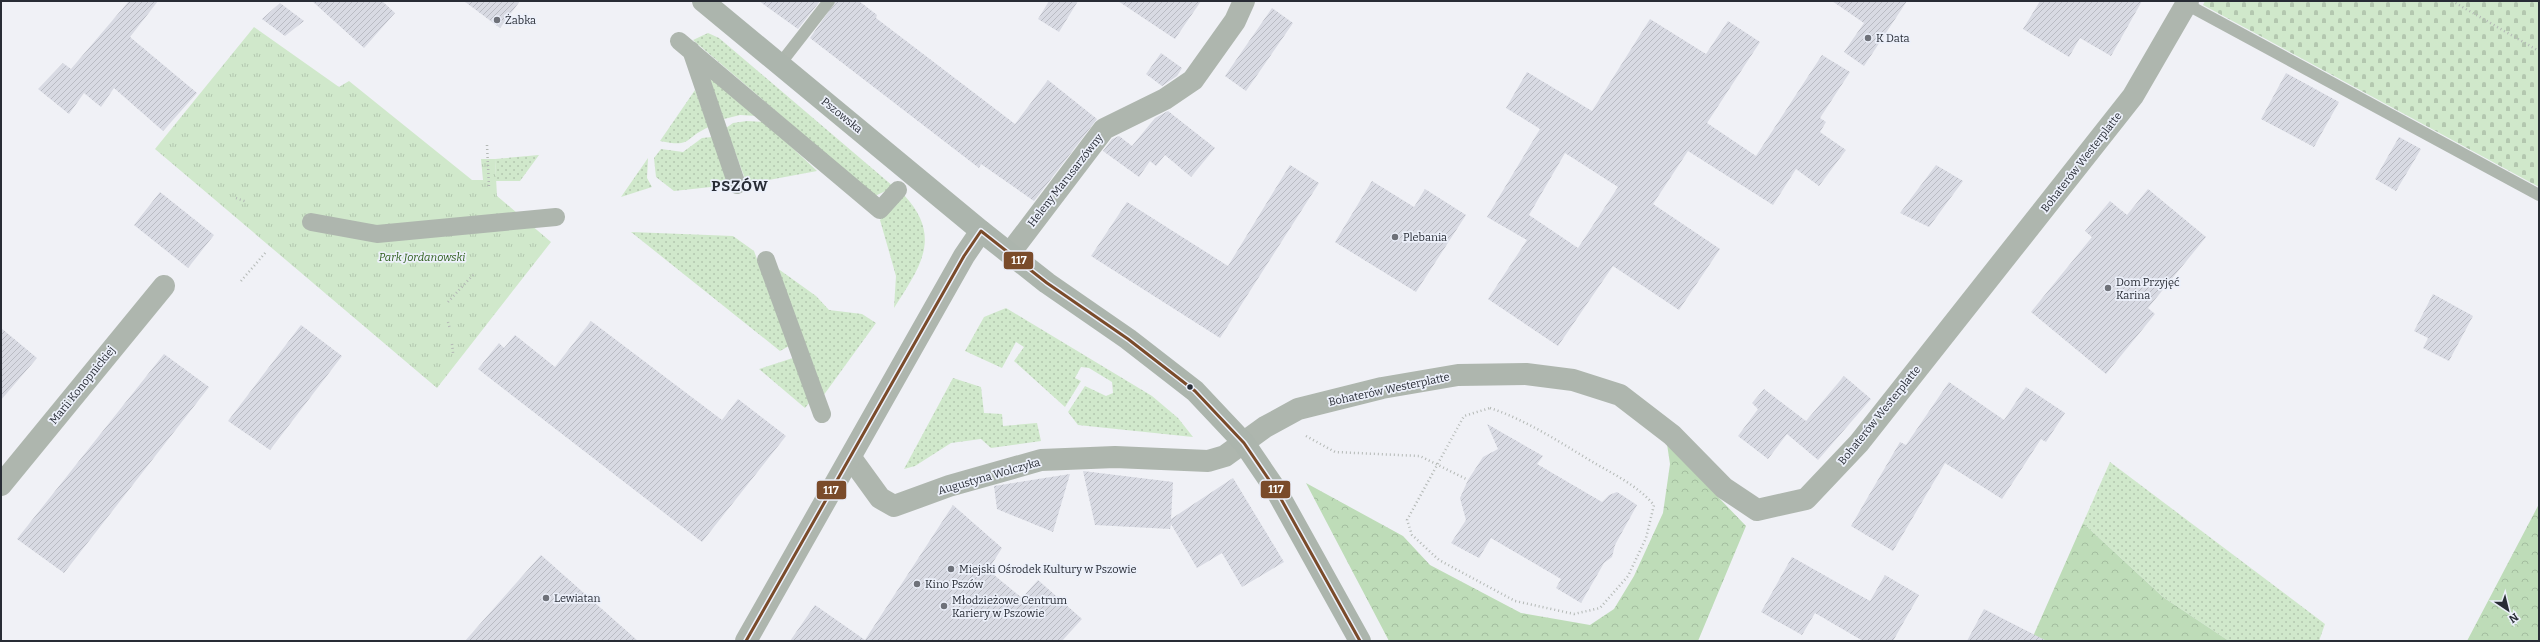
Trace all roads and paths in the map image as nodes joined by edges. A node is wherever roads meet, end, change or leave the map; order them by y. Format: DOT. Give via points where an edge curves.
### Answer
graph roads {
  1 [pos="703,1"];
  2 [pos="829,1"];
  3 [pos="1244,1"];
  4 [pos="2452,1"];
  5 [pos="2187,2"];
  6 [pos="2539,51"];
  7 [pos="780,64"];
  8 [pos="487,145"];
  9 [pos="737,185"];
  10 [pos="489,187"];
  11 [pos="898,190"];
  12 [pos="2539,195"];
  13 [pos="236,198"];
  14 [pos="247,202"];
  15 [pos="556,217"];
  16 [pos="311,222"];
  17 [pos="981,230"];
  18 [pos="266,252"];
  19 [pos="1010,253"];
  20 [pos="766,260"];
  21 [pos="473,275"];
  22 [pos="240,281"];
  23 [pos="164,286"];
  24 [pos="448,302"];
  25 [pos="448,322"];
  26 [pos="450,329"];
  27 [pos="452,344"];
  28 [pos="452,353"];
  29 [pos="822,414"];
  30 [pos="1306,436"];
  31 [pos="1244,443"];
  32 [pos="851,458"];
  33 [pos="1437,464"];
  34 [pos="1468,480"];
  35 [pos="1,485"];
  36 [pos="746,641"];
  37 [pos="1359,641"];
  1 -- 7 [label="main road, Pszowska"];
  2 -- 7 [label="lane"];
  3 -- 19 [label="street, Heleny Marusarzówny" via="1235,21 1193,80 1165,99 1104,129"];
  4 -- 6 [label="path"];
  5 -- 12 [label="lane"];
  5 -- 31 [label="street, Bohaterów Westerplatte" via="2133,96 1859,443 1806,499 1757,510 1724,488 1672,435 1620,395 1573,380 1526,374 1458,375 1382,388 1298,409"];
  7 -- 17 [label="main road, Pszowska"];
  8 -- 10 [label="path"];
  9 -- 11 [label="street" via="685,46 878,213"];
  13 -- 14 [label="path"];
  15 -- 16 [label="street" via="377,234"];
  17 -- 19 [label="main road, Pszowska"];
  17 -- 32 [label="street"];
  18 -- 22 [label="path"];
  19 -- 31 [label="main road, Pszowska" via="1195,391"];
  20 -- 29 [label="street"];
  21 -- 24 [label="path"];
  23 -- 35 [label="street, Marii Konopnickiej"];
  25 -- 26 [label="path"];
  27 -- 28 [label="path"];
  30 -- 33 [label="path" via="1335,452 1420,456"];
  31 -- 32 [label="street, Augustyna Wolczyka" via="1225,456 1208,461 1115,458 1041,460 949,486 894,506 880,498"];
  31 -- 37 [label="main road, Pszowska" via="1276,490"];
  32 -- 36 [label="street"];
  33 -- 33 [label="path" via="1407,520 1412,535 1439,560 1514,601 1574,614 1600,608 1628,576 1646,538 1654,505 1644,492 1516,417 1490,408 1464,416"];
  33 -- 34 [label="path"];
}
